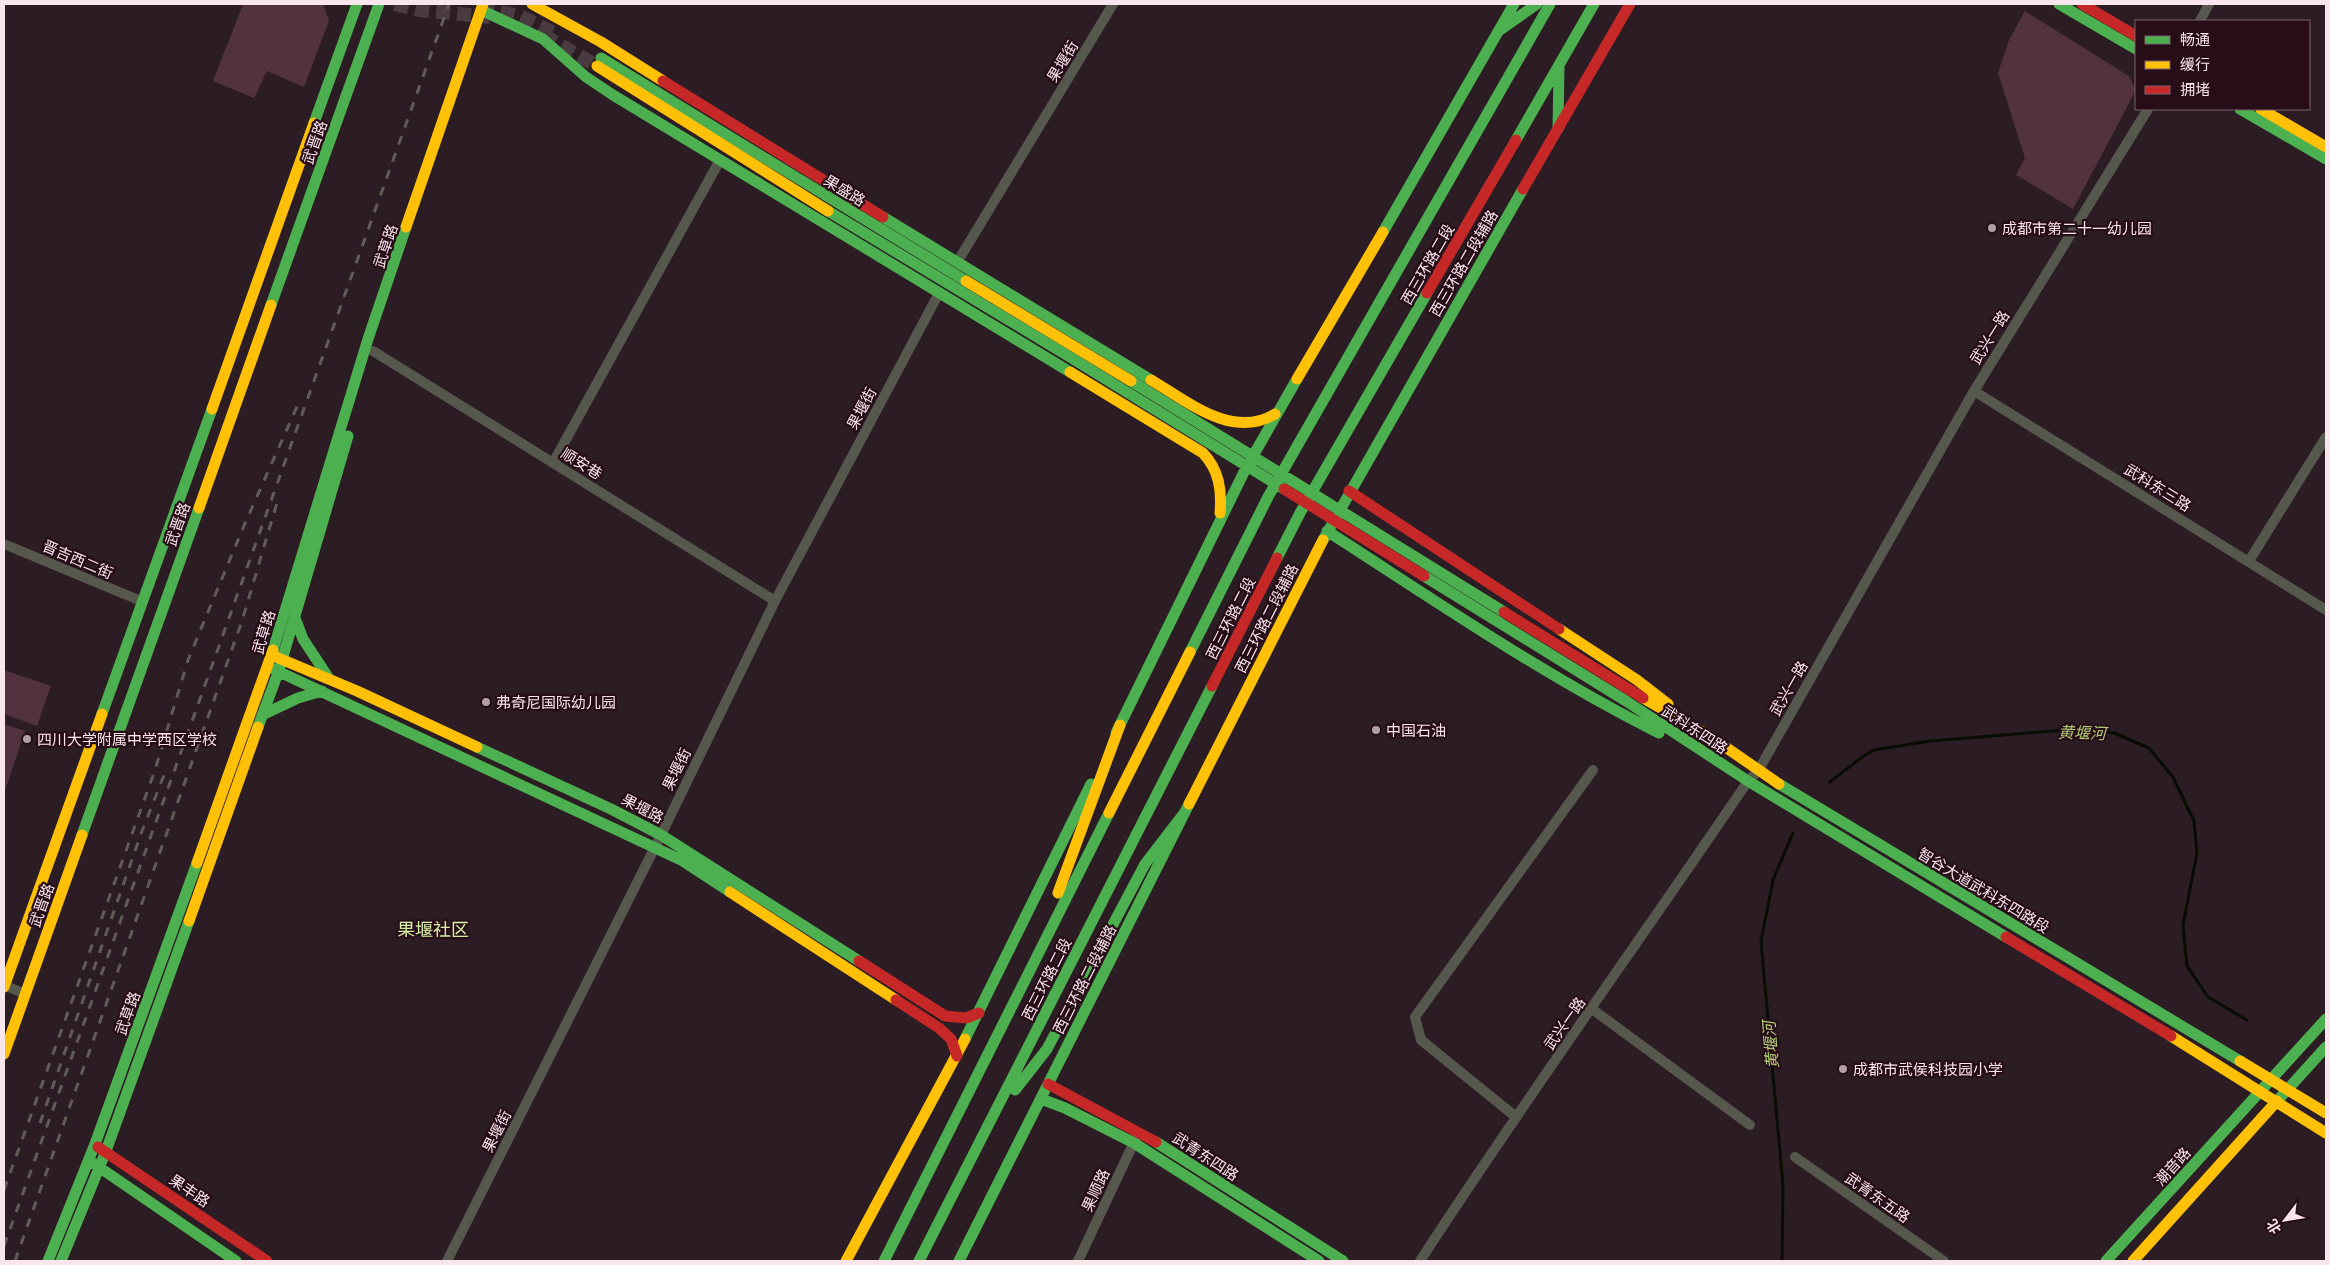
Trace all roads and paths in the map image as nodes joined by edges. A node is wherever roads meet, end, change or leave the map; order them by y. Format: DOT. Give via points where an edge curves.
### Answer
graph roads {
  1 [pos="357,4"];
  2 [pos="364,4"];
  3 [pos="532,4"];
  4 [pos="1113,4"];
  5 [pos="1514,4"];
  6 [pos="1537,4"];
  7 [pos="1550,4"];
  8 [pos="1594,4"];
  9 [pos="1630,4"];
  10 [pos="2059,4"];
  11 [pos="2082,4"];
  12 [pos="2209,4"];
  13 [pos="378,7"];
  14 [pos="486,8"];
  15 [pos="2201,20"];
  16 [pos="1500,30"];
  17 [pos="2135,35"];
  18 [pos="2135,48"];
  19 [pos="599,62"];
  20 [pos="1559,64"];
  21 [pos="2147,110"];
  22 [pos="2242,110"];
  23 [pos="2262,110"];
  24 [pos="1558,129"];
  25 [pos="2326,147"];
  26 [pos="2326,159"];
  27 [pos="720,160"];
  28 [pos="815,175"];
  29 [pos="792,204"];
  30 [pos="843,214"];
  31 [pos="918,236"];
  32 [pos="958,261"];
  33 [pos="895,267"];
  34 [pos="939,293"];
  35 [pos="373,350"];
  36 [pos="1974,391"];
  37 [pos="1278,412"];
  38 [pos="2326,436"];
  39 [pos="553,463"];
  40 [pos="1349,491"];
  41 [pos="1218,524"];
  42 [pos="1327,531"];
  43 [pos="4,544"];
  44 [pos="2249,561"];
  45 [pos="141,601"];
  46 [pos="775,601"];
  47 [pos="2326,610"];
  48 [pos="295,618"];
  49 [pos="277,657"];
  50 [pos="273,669"];
  51 [pos="330,679"];
  52 [pos="1629,690"];
  53 [pos="322,691"];
  54 [pos="262,715"];
  55 [pos="1120,725"];
  56 [pos="1708,735"];
  57 [pos="1705,755"];
  58 [pos="1593,770"];
  59 [pos="1758,770"];
  60 [pos="1748,781"];
  61 [pos="1185,812"];
  62 [pos="661,835"];
  63 [pos="655,847"];
  64 [pos="1028,974"];
  65 [pos="4,986"];
  66 [pos="26,994"];
  67 [pos="1592,1009"];
  68 [pos="979,1014"];
  69 [pos="2326,1019"];
  70 [pos="2326,1046"];
  71 [pos="4,1054"];
  72 [pos="957,1056"];
  73 [pos="2270,1080"];
  74 [pos="1048,1084"];
  75 [pos="2287,1090"];
  76 [pos="2261,1091"];
  77 [pos="1040,1099"];
  78 [pos="2277,1103"];
  79 [pos="2326,1114"];
  80 [pos="1516,1117"];
  81 [pos="990,1122"];
  82 [pos="1750,1125"];
  83 [pos="1139,1131"];
  84 [pos="2326,1133"];
  85 [pos="1134,1143"];
  86 [pos="95,1144"];
  87 [pos="106,1151"];
  88 [pos="1795,1157"];
  89 [pos="88,1160"];
  90 [pos="99,1167"];
  91 [pos="48,1261"];
  92 [pos="62,1261"];
  93 [pos="236,1261"];
  94 [pos="267,1261"];
  95 [pos="447,1261"];
  96 [pos="846,1261"];
  97 [pos="884,1261"];
  98 [pos="919,1261"];
  99 [pos="959,1261"];
  100 [pos="1078,1261"];
  101 [pos="1319,1261"];
  102 [pos="1343,1261"];
  103 [pos="1420,1261"];
  104 [pos="1944,1261"];
  105 [pos="2106,1261"];
  106 [pos="2134,1261"];
  1 -- 45 [label="main road, 武晋路"];
  2 -- 13 [label="main road"];
  3 -- 28 [label="main road" via="601,42"];
  4 -- 32 [label="street, 果堰街"];
  5 -- 16 [label="main road"];
  6 -- 16 [label="main road"];
  7 -- 64 [label="main road, 西三环路二段" via="1268,496"];
  8 -- 20 [label="main road, 西三环路二段"];
  9 -- 24 [label="main road, 西三环路二段辅路"];
  10 -- 18 [label="main road"];
  11 -- 17 [label="main road"];
  12 -- 15 [label="street"];
  13 -- 66 [label="main road, 武晋路"];
  14 -- 27 [label="main road" via="543,39 586,77"];
  14 -- 35 [label="main road, 武草路"];
  14 -- 49 [label="main road, 武草路" via="368,339"];
  16 -- 37 [label="main road"];
  19 -- 30 [label="main road, 果盛路"];
  20 -- 24 [label="main road"];
  20 -- 81 [label="main road, 西三环路二段" via="1300,513"];
  21 -- 36 [label="street, 武兴一路"];
  22 -- 26 [label="main road"];
  23 -- 25 [label="main road"];
  24 -- 40 [label="main road, 西三环路二段辅路"];
  27 -- 29 [label="main road"];
  27 -- 39 [label="street"];
  28 -- 30 [label="main road"];
  28 -- 31 [label="main road"];
  29 -- 30 [label="main road"];
  29 -- 33 [label="main road"];
  30 -- 31 [label="main road"];
  30 -- 33 [label="main road"];
  30 -- 52 [label="main road, 果盛路" via="1074,346"];
  30 -- 57 [label="main road, 武科东四路" via="1626,701"];
  31 -- 32 [label="main road"];
  32 -- 37 [label="main road" via="1208,414 1239,424 1257,424"];
  33 -- 34 [label="main road"];
  34 -- 41 [label="main road" via="1203,453 1211,461 1221,487"];
  34 -- 46 [label="street, 果堰街"];
  35 -- 39 [label="street, 顺安巷"];
  35 -- 48 [label="main road, 武草路"];
  36 -- 44 [label="street, 武科东三路"];
  36 -- 59 [label="street, 武兴一路"];
  37 -- 41 [label="main road"];
  38 -- 44 [label="street"];
  39 -- 46 [label="street, 顺安巷"];
  40 -- 42 [label="main road, 西三环路二段辅路"];
  40 -- 56 [label="main road" via="1637,680"];
  41 -- 55 [label="main road"];
  42 -- 57 [label="main road" via="1619,713"];
  42 -- 61 [label="main road, 西三环路二段辅路"];
  43 -- 45 [label="street, 晋吉西二街"];
  44 -- 47 [label="street, 武科东三路"];
  45 -- 65 [label="main road, 武晋路"];
  46 -- 62 [label="street, 果堰街"];
  48 -- 49 [label="main road, 武草路"];
  48 -- 51 [label="main road" via="303,639"];
  49 -- 50 [label="main road, 武草路"];
  49 -- 51 [label="main road, 果堰路"];
  50 -- 53 [label="main road, 果堰路"];
  50 -- 54 [label="main road, 武草路"];
  50 -- 86 [label="main road, 武草路"];
  51 -- 62 [label="main road, 果堰路"];
  52 -- 56 [label="main road, 智谷大道武科东四路段"];
  53 -- 54 [label="main road"];
  53 -- 63 [label="main road, 果堰路"];
  54 -- 87 [label="main road, 武草路"];
  55 -- 64 [label="main road"];
  55 -- 68 [label="main road"];
  56 -- 59 [label="main road, 智谷大道武科东四路段"];
  57 -- 60 [label="main road, 武科东四路"];
  58 -- 80 [label="street" via="1415,1017 1421,1040"];
  59 -- 60 [label="street, 武兴一路"];
  59 -- 73 [label="main road, 智谷大道武科东四路段"];
  60 -- 67 [label="street, 武兴一路"];
  60 -- 76 [label="main road, 智谷大道武科东四路段"];
  61 -- 74 [label="main road, 西三环路二段辅路"];
  61 -- 81 [label="main road" via="1145,864 1047,1049"];
  62 -- 63 [label="street, 果堰街"];
  62 -- 68 [label="main road, 果堰路" via="945,1016 966,1018"];
  63 -- 72 [label="main road, 果堰路" via="681,860 939,1028 951,1039"];
  63 -- 95 [label="street, 果堰街"];
  64 -- 97 [label="main road, 西三环路二段"];
  65 -- 66 [label="street"];
  66 -- 71 [label="main road, 武晋路"];
  67 -- 80 [label="street, 武兴一路"];
  67 -- 82 [label="street"];
  68 -- 72 [label="main road"];
  69 -- 73 [label="main road, 潮音路"];
  70 -- 75 [label="main road"];
  72 -- 96 [label="main road"];
  73 -- 75 [label="main road, 智谷大道武科东四路段"];
  73 -- 76 [label="main road, 潮音路"];
  74 -- 77 [label="main road, 西三环路二段辅路"];
  74 -- 83 [label="main road, 武青东四路"];
  75 -- 78 [label="main road"];
  75 -- 79 [label="main road, 智谷大道武科东四路段"];
  76 -- 78 [label="main road, 智谷大道武科东四路段"];
  76 -- 105 [label="main road, 潮音路"];
  77 -- 85 [label="main road, 武青东四路"];
  77 -- 99 [label="main road, 西三环路二段辅路"];
  78 -- 84 [label="main road, 智谷大道武科东四路段"];
  78 -- 106 [label="main road"];
  80 -- 103 [label="street, 武兴一路"];
  81 -- 98 [label="main road, 西三环路二段"];
  83 -- 85 [label="street, 果顺路"];
  83 -- 102 [label="main road, 武青东四路"];
  85 -- 100 [label="street, 果顺路"];
  85 -- 101 [label="main road, 武青东四路"];
  86 -- 87 [label="main road, 果丰路"];
  86 -- 89 [label="main road, 武草路"];
  87 -- 90 [label="main road, 武草路"];
  87 -- 94 [label="main road, 果丰路"];
  88 -- 104 [label="street, 武青东五路"];
  89 -- 90 [label="main road"];
  89 -- 91 [label="main road, 武草路"];
  90 -- 92 [label="main road, 武草路"];
  90 -- 93 [label="main road"];
}
